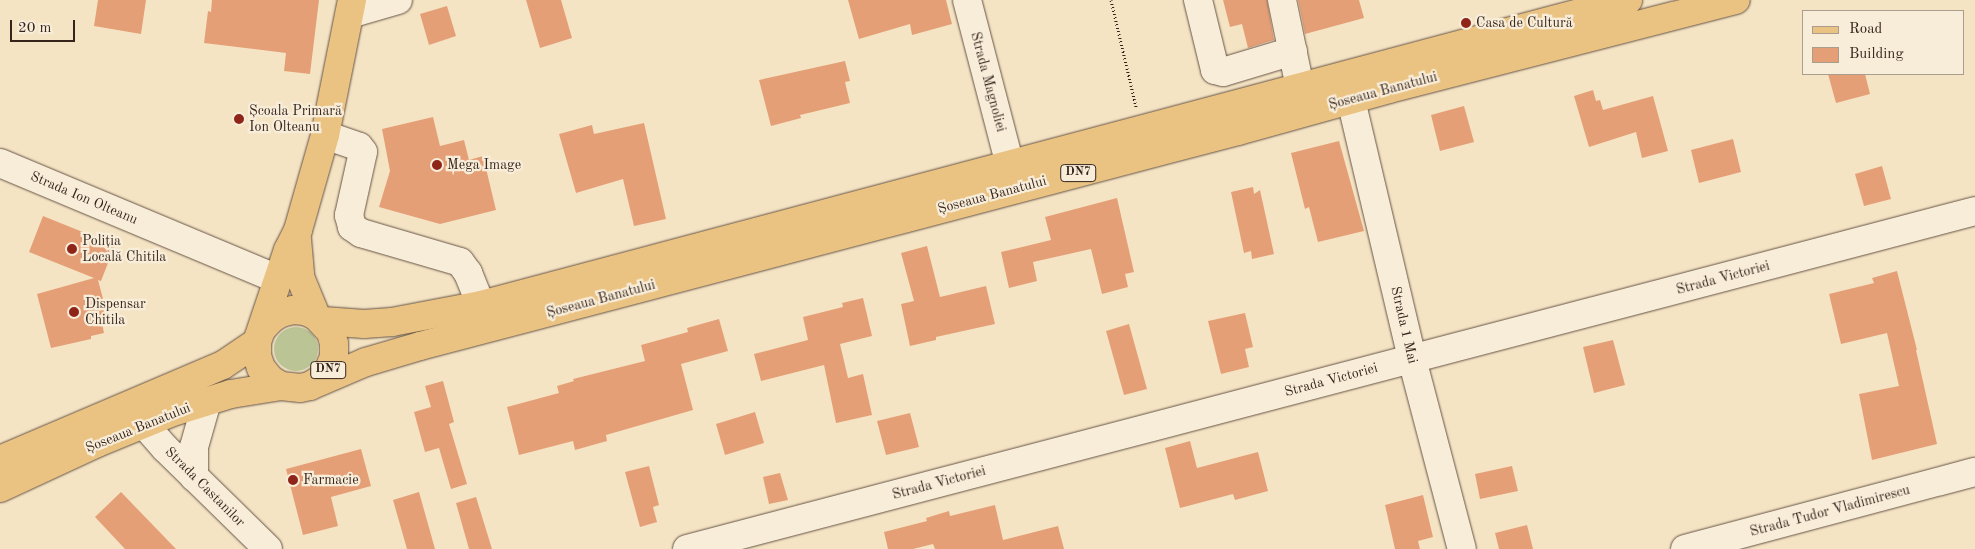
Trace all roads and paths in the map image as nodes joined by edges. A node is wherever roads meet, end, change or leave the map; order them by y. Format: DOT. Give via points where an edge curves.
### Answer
graph roads {
  1 [pos="398,0"];
  2 [pos="967,0"];
  3 [pos="1111,0"];
  4 [pos="1198,0"];
  5 [pos="1282,0"];
  6 [pos="1628,0"];
  7 [pos="1736,0"];
  8 [pos="351,7"];
  9 [pos="1293,52"];
  10 [pos="1300,88"];
  11 [pos="1351,100"];
  12 [pos="1141,131"];
  13 [pos="325,135"];
  14 [pos="0,163"];
  15 [pos="1010,165"];
  16 [pos="1975,211"];
  17 [pos="298,230"];
  18 [pos="277,280"];
  19 [pos="481,305"];
  20 [pos="320,319"];
  21 [pos="260,335"];
  22 [pos="1412,359"];
  23 [pos="281,386"];
  24 [pos="310,386"];
  25 [pos="208,400"];
  26 [pos="144,424"];
  27 [pos="0,460"];
  28 [pos="1975,472"];
  29 [pos="194,477"];
  30 [pos="0,488"];
  31 [pos="268,549"];
  32 [pos="687,549"];
  33 [pos="1462,549"];
  34 [pos="1685,549"];
  1 -- 8 [label="street"];
  2 -- 15 [label="street, Strada Magnoliei"];
  3 -- 12 [label="path"];
  4 -- 9 [label="street" via="1215,70 1223,72"];
  5 -- 9 [label="street"];
  6 -- 10 [label="main road, Șoseaua Banatului / DN7"];
  7 -- 11 [label="main road, Șoseaua Banatului / DN7"];
  8 -- 13 [label="main road"];
  9 -- 10 [label="street"];
  10 -- 12 [label="main road, Șoseaua Banatului / DN7"];
  11 -- 22 [label="street, Strada 1 Mai"];
  11 -- 24 [label="main road, Șoseaua Banatului / DN7" via="420,346 366,362"];
  12 -- 15 [label="main road, Șoseaua Banatului / DN7"];
  13 -- 17 [label="main road"];
  13 -- 19 [label="street" via="359,147 363,152 349,211 352,227 361,233 460,262"];
  14 -- 18 [label="street, Strada Ion Olteanu"];
  15 -- 19 [label="main road, Șoseaua Banatului / DN7"];
  16 -- 22 [label="street, Strada Victoriei"];
  17 -- 18 [label="main road"];
  17 -- 20 [label="main road" via="296,246 300,276"];
  18 -- 21 [label="main road"];
  19 -- 20 [label="main road, Șoseaua Banatului / DN7" via="392,322 364,324"];
  20 -- 21 [label="main road, DN7" via="305,311 281,313 271,319"];
  20 -- 24 [label="main road, DN7" via="331,332 334,357 321,379"];
  21 -- 23 [label="main road" via="257,356 270,379"];
  21 -- 27 [label="main road, Șoseaua Banatului / DN7" via="223,366"];
  22 -- 32 [label="street, Strada Victoriei"];
  22 -- 33 [label="street, Strada 1 Mai"];
  23 -- 24 [label="main road, DN7"];
  23 -- 25 [label="main road, Șoseaua Banatului / DN7"];
  25 -- 26 [label="main road, Șoseaua Banatului / DN7"];
  25 -- 29 [label="street" via="194,447"];
  26 -- 29 [label="street, Strada Castanilor"];
  26 -- 30 [label="main road, Șoseaua Banatului / DN7"];
  28 -- 34 [label="street, Strada Tudor Vladimirescu"];
  29 -- 31 [label="street, Strada Castanilor"];
}
